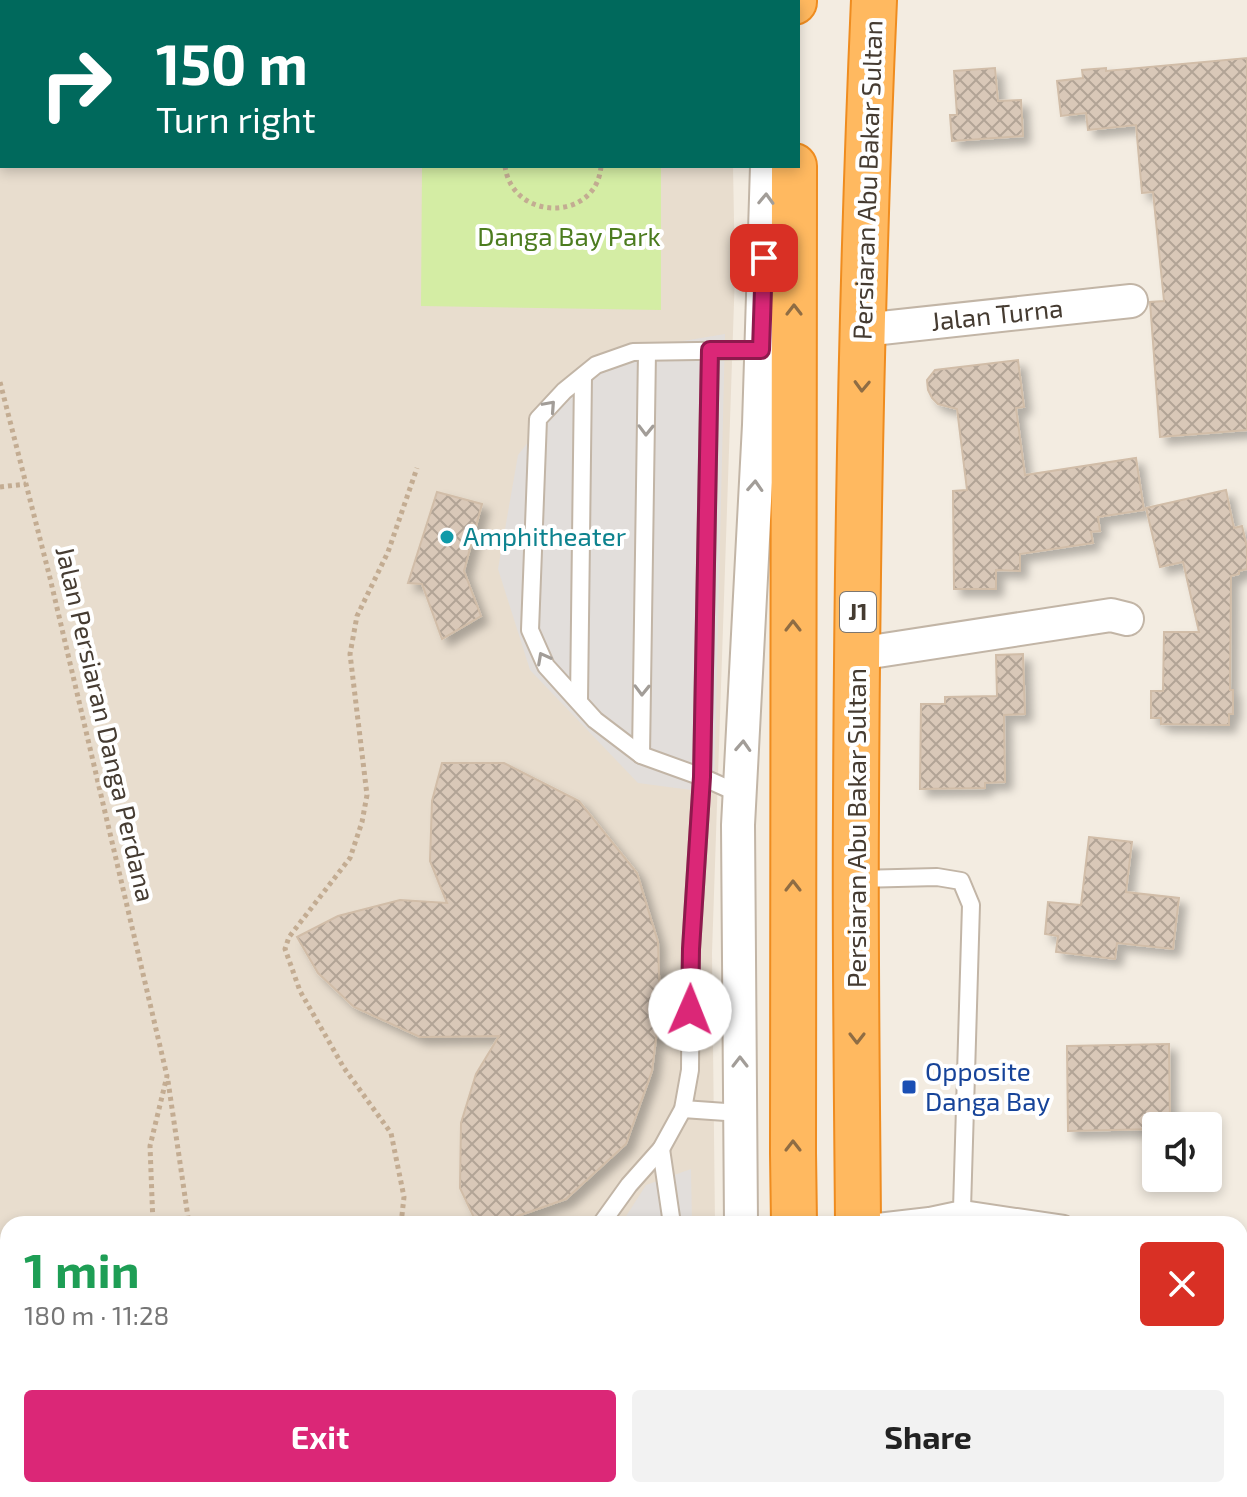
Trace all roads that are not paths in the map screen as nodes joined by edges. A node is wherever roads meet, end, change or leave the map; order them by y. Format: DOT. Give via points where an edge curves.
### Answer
graph roads {
  1 [pos="874,0"];
  2 [pos="767,168"];
  3 [pos="794,168"];
  4 [pos="1131,301"];
  5 [pos="863,330"];
  6 [pos="710,350"];
  7 [pos="761,350"];
  8 [pos="647,352"];
  9 [pos="583,376"];
  10 [pos="1127,619"];
  11 [pos="858,654"];
  12 [pos="579,701"];
  13 [pos="641,755"];
  14 [pos="702,777"];
  15 [pos="740,794"];
  16 [pos="856,879"];
  17 [pos="683,1109"];
  18 [pos="740,1113"];
  19 [pos="661,1149"];
  20 [pos="607,1216"];
  21 [pos="671,1216"];
  22 [pos="741,1216"];
  23 [pos="794,1216"];
  24 [pos="858,1216"];
  25 [pos="929,1216"];
  26 [pos="962,1216"];
  1 -- 5 [label="highway, Persiaran Abu Bakar Sultan / J1"];
  7 -- 2 [label="street, one-way"];
  23 -- 3 [label="highway, one-way"];
  4 -- 5 [label="street, Jalan Turna"];
  5 -- 11 [label="highway, Persiaran Abu Bakar Sultan / J1, one-way"];
  6 -- 7 [label="lane"];
  6 -- 8 [label="lane"];
  6 -- 14 [label="lane"];
  15 -- 7 [label="street, one-way"];
  8 -- 9 [label="lane" via="596,365"];
  8 -- 13 [label="lane, one-way"];
  9 -- 12 [label="lane"];
  12 -- 9 [label="lane, one-way" via="546,666 530,630 538,419"];
  10 -- 11 [label="street" via="1111,615"];
  11 -- 16 [label="highway, Persiaran Abu Bakar Sultan / J1"];
  12 -- 13 [label="lane"];
  13 -- 14 [label="lane"];
  14 -- 15 [label="lane"];
  14 -- 17 [label="lane" via="690,1070"];
  18 -- 15 [label="street, one-way"];
  16 -- 24 [label="highway, Persiaran Abu Bakar Sultan / J1, one-way"];
  16 -- 26 [label="lane" via="961,881 971,905"];
  17 -- 18 [label="lane"];
  17 -- 19 [label="lane"];
  18 -- 22 [label="street"];
  19 -- 20 [label="lane"];
  19 -- 21 [label="lane"];
  25 -- 26 [label="lane"];
}
